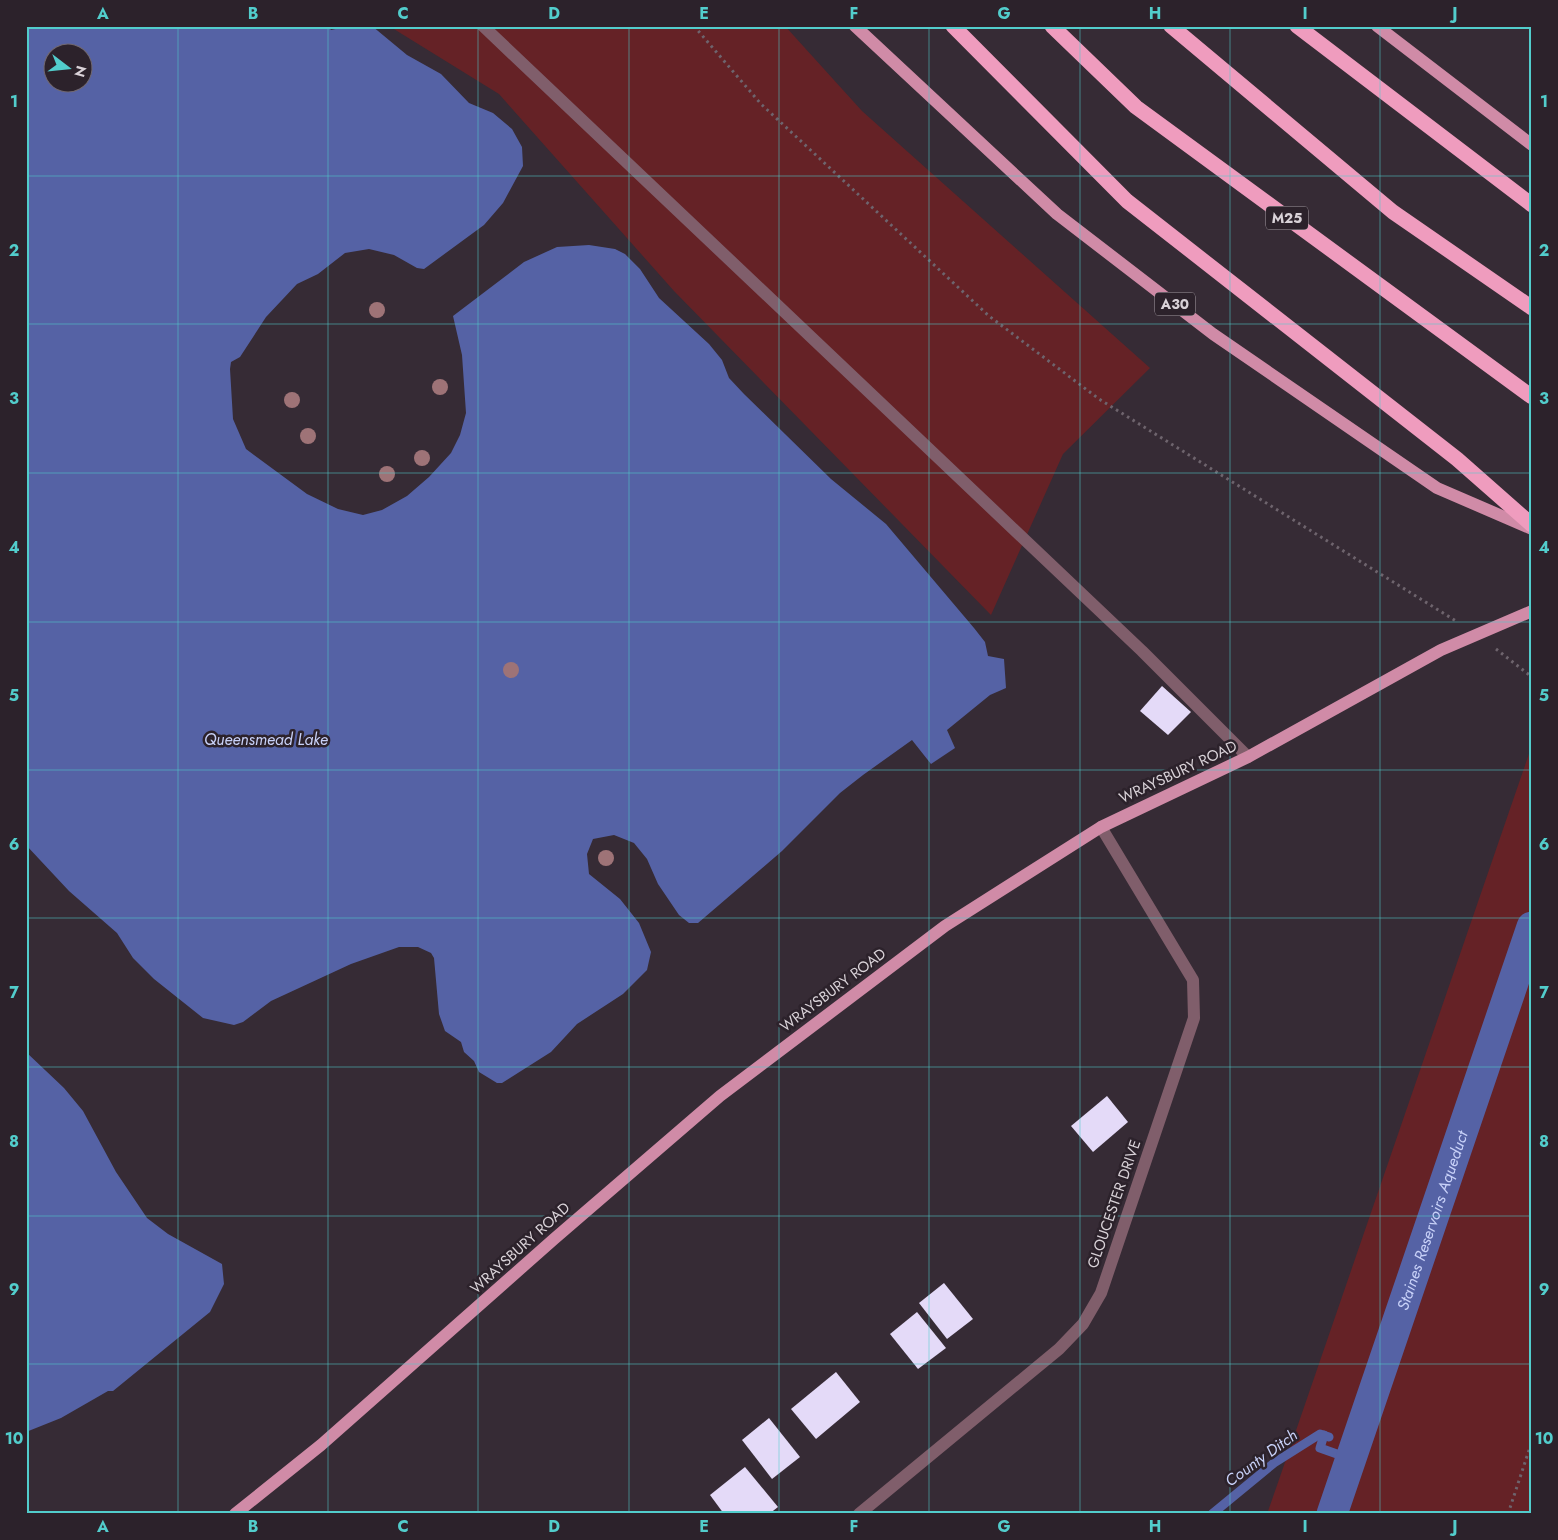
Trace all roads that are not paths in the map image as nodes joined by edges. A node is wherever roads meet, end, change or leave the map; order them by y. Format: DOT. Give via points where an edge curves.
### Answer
graph roads {
  1 [pos="483,26"];
  2 [pos="855,26"];
  3 [pos="953,26"];
  4 [pos="1052,26"];
  5 [pos="1172,26"];
  6 [pos="1297,26"];
  7 [pos="1377,26"];
  8 [pos="1532,145"];
  9 [pos="1532,205"];
  10 [pos="1532,308"];
  11 [pos="1532,397"];
  12 [pos="1532,525"];
  13 [pos="1532,529"];
  14 [pos="1532,611"];
  15 [pos="1248,757"];
  16 [pos="1101,826"];
  17 [pos="235,1514"];
  18 [pos="859,1514"];
  1 -- 15 [label="street" via="1135,645"];
  2 -- 13 [label="main road, A30" via="1057,214 1213,334 1438,488"];
  3 -- 12 [label="highway" via="1126,201 1457,459"];
  4 -- 11 [label="highway, M25" via="1136,107"];
  5 -- 10 [label="highway" via="1393,212"];
  6 -- 9 [label="highway"];
  7 -- 8 [label="main road"];
  14 -- 15 [label="main road, WRAYSBURY ROAD" via="1441,650"];
  15 -- 16 [label="main road, WRAYSBURY ROAD"];
  16 -- 17 [label="main road, WRAYSBURY ROAD" via="945,926 720,1096 321,1445"];
  16 -- 18 [label="street, GLOUCESTER DRIVE" via="1193,980 1194,1018 1101,1293 1083,1324 1059,1349"];
}
